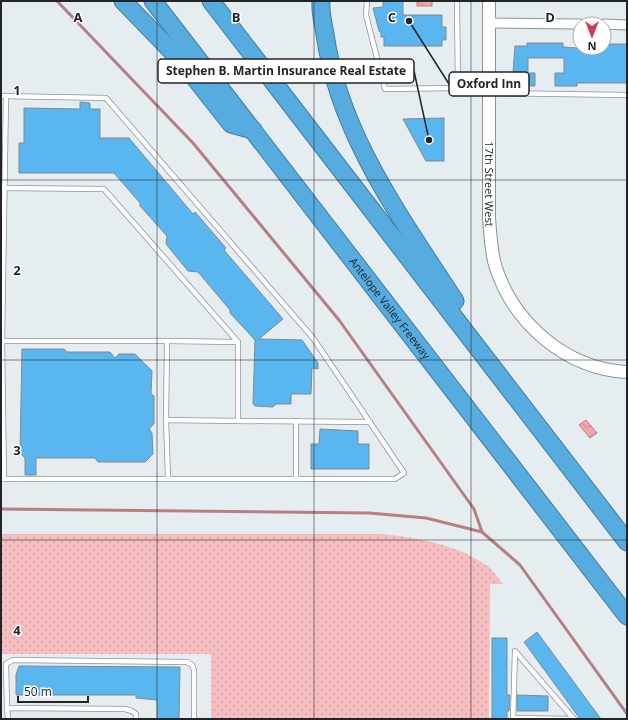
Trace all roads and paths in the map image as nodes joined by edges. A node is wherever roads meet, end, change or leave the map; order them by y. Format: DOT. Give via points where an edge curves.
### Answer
graph roads {
  1 [pos="123,1"];
  2 [pos="154,1"];
  3 [pos="211,1"];
  4 [pos="320,1"];
  5 [pos="367,1"];
  6 [pos="457,1"];
  7 [pos="489,1"];
  8 [pos="488,24"];
  9 [pos="572,24"];
  10 [pos="612,24"];
  11 [pos="627,24"];
  12 [pos="489,93"];
  13 [pos="627,95"];
  14 [pos="4,96"];
  15 [pos="253,130"];
  16 [pos="2,188"];
  17 [pos="2,341"];
  18 [pos="167,341"];
  19 [pos="238,342"];
  20 [pos="627,372"];
  21 [pos="505,383"];
  22 [pos="166,420"];
  23 [pos="238,421"];
  24 [pos="296,421"];
  25 [pos="370,422"];
  26 [pos="168,478"];
  27 [pos="296,478"];
  28 [pos="2,479"];
  29 [pos="627,542"];
  30 [pos="627,616"];
  31 [pos="8,708"];
  32 [pos="8,719"];
  33 [pos="136,719"];
  34 [pos="194,719"];
  35 [pos="513,719"];
  36 [pos="574,719"];
  1 -- 15 [label="highway" via="183,62 231,124"];
  2 -- 15 [label="highway, Antelope Valley Freeway"];
  3 -- 21 [label="highway"];
  4 -- 21 [label="highway" via="328,59 342,104 360,148"];
  5 -- 6 [label="lane" via="366,14 385,89 458,88"];
  7 -- 8 [label="street, 17th Street West"];
  8 -- 9 [label="street"];
  8 -- 12 [label="street, 17th Street West"];
  10 -- 11 [label="street"];
  12 -- 13 [label="lane"];
  12 -- 20 [label="street, 17th Street West" via="490,241 503,287 532,327 552,346 591,366"];
  14 -- 16 [label="lane" via="6,180"];
  14 -- 25 [label="lane" via="106,98 312,338"];
  15 -- 30 [label="highway, Antelope Valley Freeway"];
  16 -- 17 [label="lane"];
  16 -- 19 [label="lane" via="104,189"];
  17 -- 18 [label="lane"];
  17 -- 28 [label="lane"];
  18 -- 19 [label="lane"];
  18 -- 22 [label="lane"];
  19 -- 23 [label="lane"];
  21 -- 29 [label="highway"];
  22 -- 23 [label="lane"];
  22 -- 26 [label="lane"];
  23 -- 24 [label="lane"];
  24 -- 25 [label="lane"];
  24 -- 27 [label="lane"];
  25 -- 27 [label="lane" via="404,473 395,479"];
  26 -- 27 [label="lane"];
  26 -- 28 [label="lane"];
  31 -- 32 [label="lane"];
  31 -- 33 [label="lane" via="125,709 136,714"];
  31 -- 34 [label="lane" via="6,664 13,660 186,662 192,665 194,670"];
  35 -- 36 [label="lane"];
  35 -- 36 [label="lane" via="514,650"];
}
